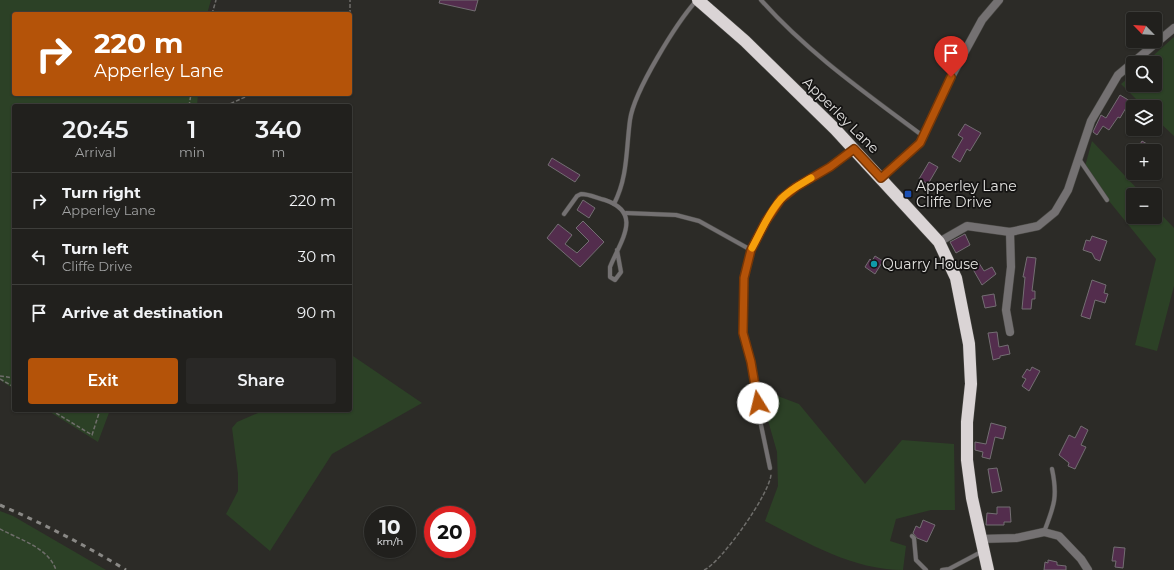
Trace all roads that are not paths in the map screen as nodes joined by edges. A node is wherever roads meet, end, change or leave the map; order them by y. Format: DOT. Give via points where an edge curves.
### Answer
graph roads {
  1 [pos="698,0"];
  2 [pos="761,0"];
  3 [pos="999,0"];
  4 [pos="1174,28"];
  5 [pos="923,136"];
  6 [pos="854,149"];
  7 [pos="1078,159"];
  8 [pos="881,178"];
  9 [pos="1107,200"];
  10 [pos="614,204"];
  11 [pos="626,213"];
  12 [pos="564,214"];
  13 [pos="1010,232"];
  14 [pos="939,242"];
  15 [pos="617,250"];
  16 [pos="751,250"];
  17 [pos="1010,332"];
  18 [pos="770,468"];
  19 [pos="1052,469"];
  20 [pos="1044,532"];
  21 [pos="912,536"];
  22 [pos="982,545"];
  23 [pos="926,570"];
  24 [pos="942,570"];
  25 [pos="988,570"];
  26 [pos="1088,570"];
  1 -- 6 [label="highway, Apperley Lane"];
  1 -- 10 [label="lane" via="685,13 638,93 630,120 625,177"];
  2 -- 5 [label="lane" via="842,76"];
  3 -- 5 [label="street" via="982,20"];
  4 -- 7 [label="street" via="1118,75 1091,121"];
  5 -- 8 [label="street" via="920,143"];
  6 -- 8 [label="highway, Apperley Lane"];
  6 -- 16 [label="lane" via="781,199"];
  7 -- 9 [label="lane"];
  7 -- 13 [label="street" via="1068,190 1056,212 1038,226"];
  8 -- 14 [label="highway, Apperley Lane"];
  10 -- 11 [label="lane"];
  10 -- 12 [label="lane" via="581,194"];
  11 -- 15 [label="lane" via="626,226"];
  11 -- 16 [label="lane" via="676,215 699,221"];
  13 -- 14 [label="street" via="967,226"];
  13 -- 17 [label="street" via="1011,267 1006,310"];
  14 -- 22 [label="highway, Apperley Lane" via="956,278 969,344 971,384 967,460"];
  15 -- 15 [label="lane" via="608,273 615,280 621,272"];
  16 -- 18 [label="lane" via="744,278 743,333 751,362"];
  19 -- 20 [label="lane" via="1056,487 1055,503"];
  20 -- 22 [label="street"];
  20 -- 26 [label="street" via="1059,536"];
  21 -- 23 [label="lane" via="916,560"];
  22 -- 24 [label="lane" via="954,567"];
  22 -- 25 [label="highway, Apperley Lane"];
}
